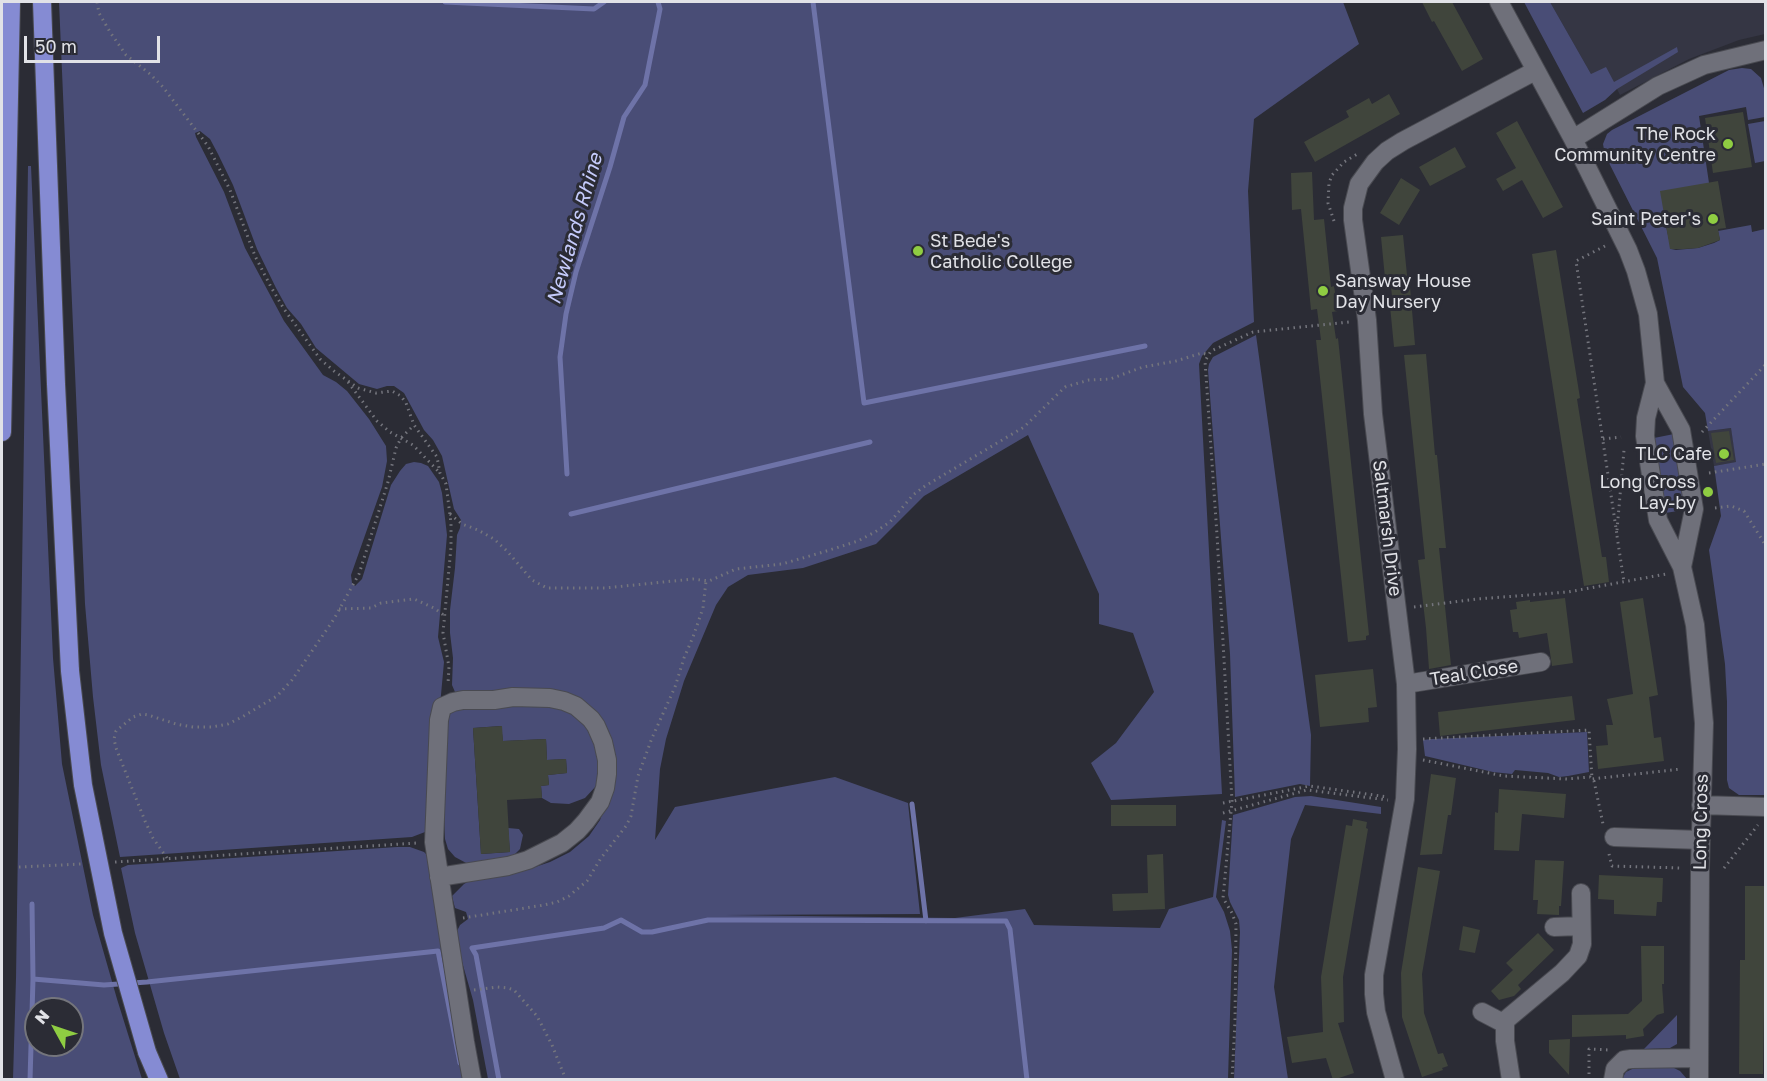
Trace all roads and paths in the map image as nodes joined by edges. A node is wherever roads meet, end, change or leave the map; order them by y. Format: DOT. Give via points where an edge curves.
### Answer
graph roads {
  1 [pos="11,2"];
  2 [pos="42,2"];
  3 [pos="97,2"];
  4 [pos="1499,2"];
  5 [pos="1766,50"];
  6 [pos="1535,71"];
  7 [pos="1573,139"];
  8 [pos="1609,244"];
  9 [pos="1367,320"];
  10 [pos="1209,356"];
  11 [pos="1766,364"];
  12 [pos="346,380"];
  13 [pos="1655,383"];
  14 [pos="414,425"];
  15 [pos="2,432"];
  16 [pos="1702,432"];
  17 [pos="1622,437"];
  18 [pos="401,438"];
  19 [pos="1603,439"];
  20 [pos="1624,450"];
  21 [pos="1766,464"];
  22 [pos="440,472"];
  23 [pos="1709,473"];
  24 [pos="1715,508"];
  25 [pos="450,514"];
  26 [pos="1617,535"];
  27 [pos="1766,546"];
  28 [pos="1682,569"];
  29 [pos="1624,582"];
  30 [pos="339,609"];
  31 [pos="1397,609"];
  32 [pos="445,616"];
  33 [pos="1541,662"];
  34 [pos="1406,684"];
  35 [pos="442,707"];
  36 [pos="1420,739"];
  37 [pos="1407,759"];
  38 [pos="1681,769"];
  39 [pos="1593,779"];
  40 [pos="1232,801"];
  41 [pos="1405,801"];
  42 [pos="1223,803"];
  43 [pos="1701,805"];
  44 [pos="1231,811"];
  45 [pos="1223,813"];
  46 [pos="1762,815"];
  47 [pos="1614,834"];
  48 [pos="1701,840"];
  49 [pos="434,842"];
  50 [pos="167,858"];
  51 [pos="110,862"];
  52 [pos="87,863"];
  53 [pos="19,867"];
  54 [pos="1680,868"];
  55 [pos="1724,868"];
  56 [pos="439,877"];
  57 [pos="1581,893"];
  58 [pos="1581,926"];
  59 [pos="1554,927"];
  60 [pos="458,992"];
  61 [pos="1482,1012"];
  62 [pos="1505,1024"];
  63 [pos="1699,1058"];
  64 [pos="159,1080"];
  65 [pos="472,1080"];
  66 [pos="566,1080"];
  67 [pos="1232,1080"];
  68 [pos="1395,1080"];
  69 [pos="1511,1080"];
  70 [pos="1613,1080"];
  71 [pos="1699,1080"];
  1 -- 15 [label="highway"];
  2 -- 64 [label="highway, bridge" via="70,671 85,797 113,933 147,1052"];
  3 -- 12 [label="path" via="99,13 126,55 163,87 208,146 271,287 320,359"];
  4 -- 6 [label="street, Long Cross"];
  5 -- 7 [label="street" via="1686,73"];
  6 -- 7 [label="street, Long Cross"];
  6 -- 9 [label="street, Saltmarsh Drive" via="1403,141 1367,172 1355,197 1353,220"];
  7 -- 13 [label="street, Long Cross" via="1636,271 1648,314"];
  8 -- 19 [label="path" via="1576,261"];
  9 -- 10 [label="path" via="1253,332"];
  9 -- 31 [label="street, Saltmarsh Drive" via="1373,414"];
  10 -- 25 [label="path" via="1202,353 1143,367 1110,380 1089,380 1065,387 1024,427 925,486 875,532 820,554 782,564 736,569 709,581 547,588 532,580 494,539"];
  10 -- 40 [label="path" via="1204,361"];
  11 -- 16 [label="path"];
  12 -- 14 [label="path" via="376,393 396,392 406,403"];
  12 -- 18 [label="path" via="377,421"];
  13 -- 28 [label="street, Long Cross" via="1646,418 1647,445 1658,520"];
  13 -- 28 [label="street, Long Cross" via="1681,430 1694,509"];
  14 -- 18 [label="path"];
  14 -- 22 [label="path" via="437,457"];
  17 -- 19 [label="path"];
  18 -- 22 [label="path"];
  18 -- 30 [label="path" via="358,574"];
  19 -- 26 [label="path"];
  20 -- 26 [label="path"];
  21 -- 23 [label="path"];
  22 -- 25 [label="path" via="446,484"];
  24 -- 27 [label="path" via="1731,506 1744,511"];
  25 -- 32 [label="path"];
  26 -- 29 [label="path"];
  28 -- 29 [label="path"];
  28 -- 43 [label="street, Long Cross" via="1695,625 1704,723"];
  29 -- 31 [label="path" via="1568,592"];
  30 -- 32 [label="path" via="370,608 414,599"];
  30 -- 50 [label="path" via="292,680 277,696 242,717 228,724 202,727 142,714 118,729 116,748 145,821"];
  31 -- 34 [label="street, Saltmarsh Drive"];
  32 -- 35 [label="path" via="443,633 449,667"];
  33 -- 34 [label="street, Teal Close"];
  34 -- 37 [label="street, Saltmarsh Drive"];
  35 -- 49 [label="street"];
  35 -- 56 [label="street" via="453,702 513,697 564,701 583,711 596,726 607,760 600,802 562,843 508,867"];
  36 -- 39 [label="path" via="1589,730"];
  37 -- 39 [label="path" via="1504,776"];
  37 -- 41 [label="street, Saltmarsh Drive"];
  38 -- 39 [label="path"];
  39 -- 47 [label="path"];
  40 -- 41 [label="path" via="1310,786"];
  40 -- 42 [label="path"];
  40 -- 44 [label="path"];
  41 -- 44 [label="path" via="1307,790"];
  41 -- 68 [label="street, Saltmarsh Drive" via="1374,975 1376,1012"];
  43 -- 46 [label="street"];
  43 -- 48 [label="street, Long Cross"];
  44 -- 45 [label="path"];
  44 -- 67 [label="path" via="1223,898 1236,924"];
  46 -- 55 [label="path"];
  47 -- 48 [label="street"];
  47 -- 54 [label="path" via="1612,866"];
  48 -- 63 [label="street, Long Cross"];
  49 -- 50 [label="path"];
  49 -- 56 [label="street"];
  50 -- 51 [label="path"];
  52 -- 53 [label="path"];
  56 -- 60 [label="street"];
  57 -- 58 [label="street"];
  58 -- 59 [label="street"];
  58 -- 62 [label="street" via="1578,956"];
  60 -- 65 [label="street"];
  60 -- 66 [label="path" via="497,987 514,990 537,1016"];
  61 -- 62 [label="street"];
  62 -- 69 [label="street"];
  63 -- 70 [label="street" via="1624,1060 1615,1069"];
  63 -- 71 [label="street, Long Cross"];
}
